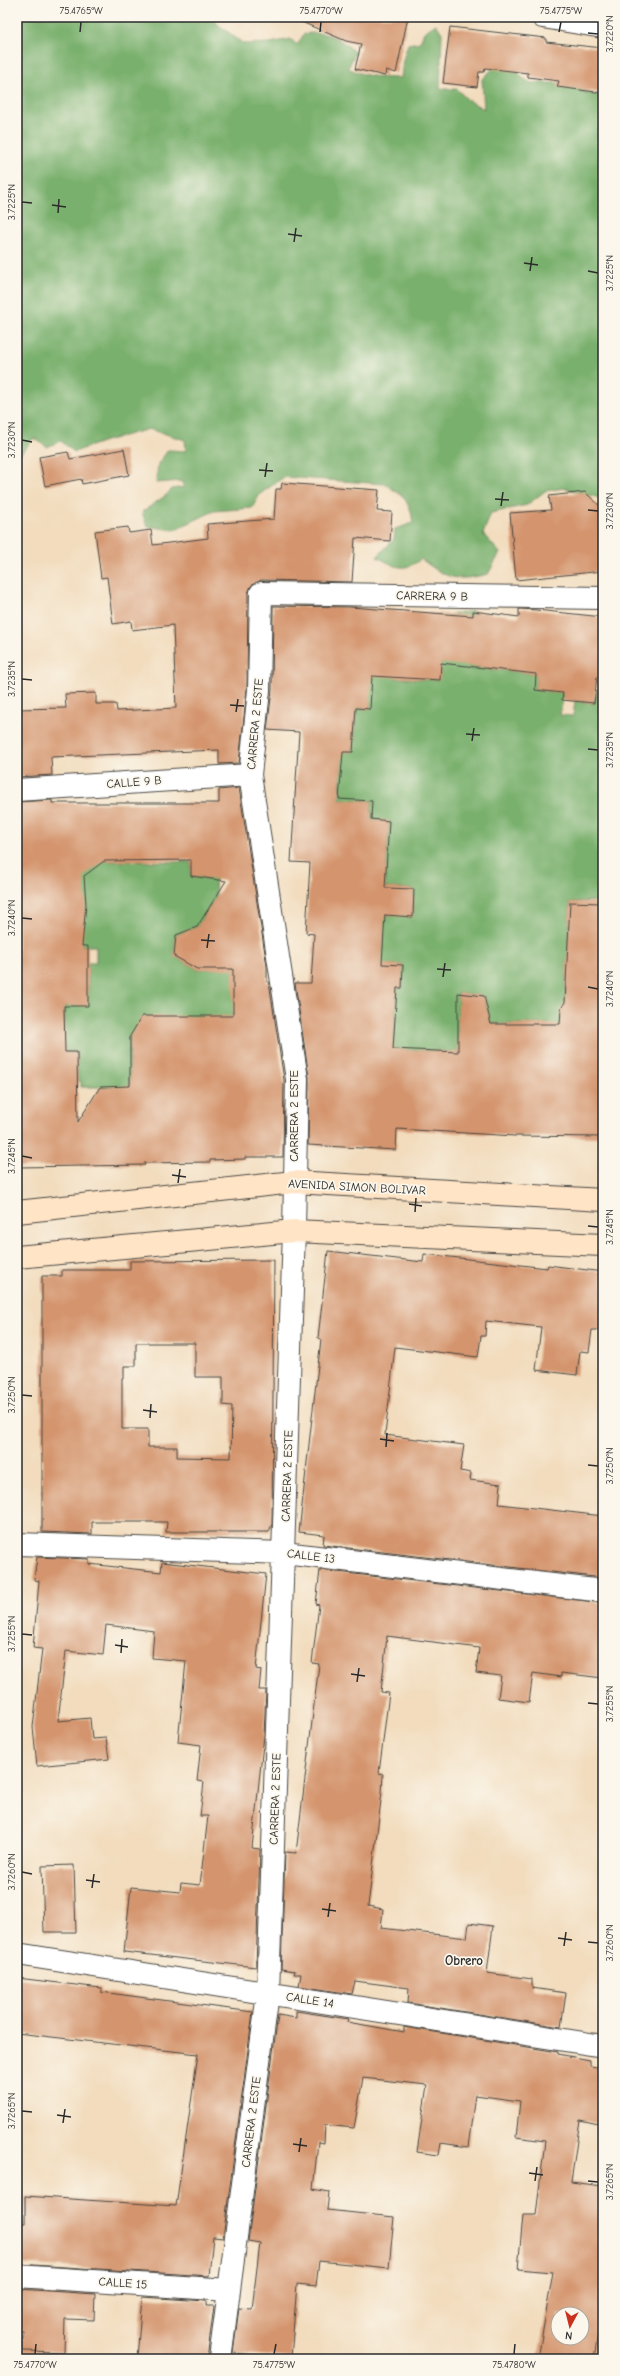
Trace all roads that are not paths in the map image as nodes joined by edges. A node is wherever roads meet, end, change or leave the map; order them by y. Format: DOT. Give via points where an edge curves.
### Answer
graph roads {
  1 [pos="542,17"];
  2 [pos="603,27"];
  3 [pos="261,593"];
  4 [pos="603,598"];
  5 [pos="250,775"];
  6 [pos="17,790"];
  7 [pos="294,1182"];
  8 [pos="603,1200"];
  9 [pos="17,1212"];
  10 [pos="294,1231"];
  11 [pos="603,1245"];
  12 [pos="17,1257"];
  13 [pos="17,1544"];
  14 [pos="284,1553"];
  15 [pos="603,1591"];
  16 [pos="17,1954"];
  17 [pos="268,1993"];
  18 [pos="603,2046"];
  19 [pos="17,2276"];
  20 [pos="229,2290"];
  21 [pos="220,2359"];
  1 -- 2 [label="street"];
  3 -- 4 [label="street, CARRERA 9 B"];
  3 -- 5 [label="street, CARRERA 2 ESTE" via="259,690"];
  5 -- 6 [label="street, CALLE 9 B"];
  5 -- 7 [label="street, CARRERA 2 ESTE" via="297,1079"];
  7 -- 8 [label="main road, AVENIDA SIMON BOLIVAR"];
  7 -- 9 [label="main road, AVENIDA SIMON BOLIVAR"];
  7 -- 10 [label="street, CARRERA 2 ESTE"];
  10 -- 11 [label="main road"];
  10 -- 12 [label="main road"];
  10 -- 14 [label="street, CARRERA 2 ESTE"];
  13 -- 14 [label="street, CALLE 13"];
  14 -- 15 [label="street, CALLE 13"];
  14 -- 17 [label="street, CARRERA 2 ESTE"];
  16 -- 17 [label="street, CALLE 14"];
  17 -- 18 [label="street, CALLE 14"];
  17 -- 20 [label="street, CARRERA 2 ESTE"];
  19 -- 20 [label="street, CALLE 15"];
  20 -- 21 [label="street, CARRERA 2 ESTE"];
}
